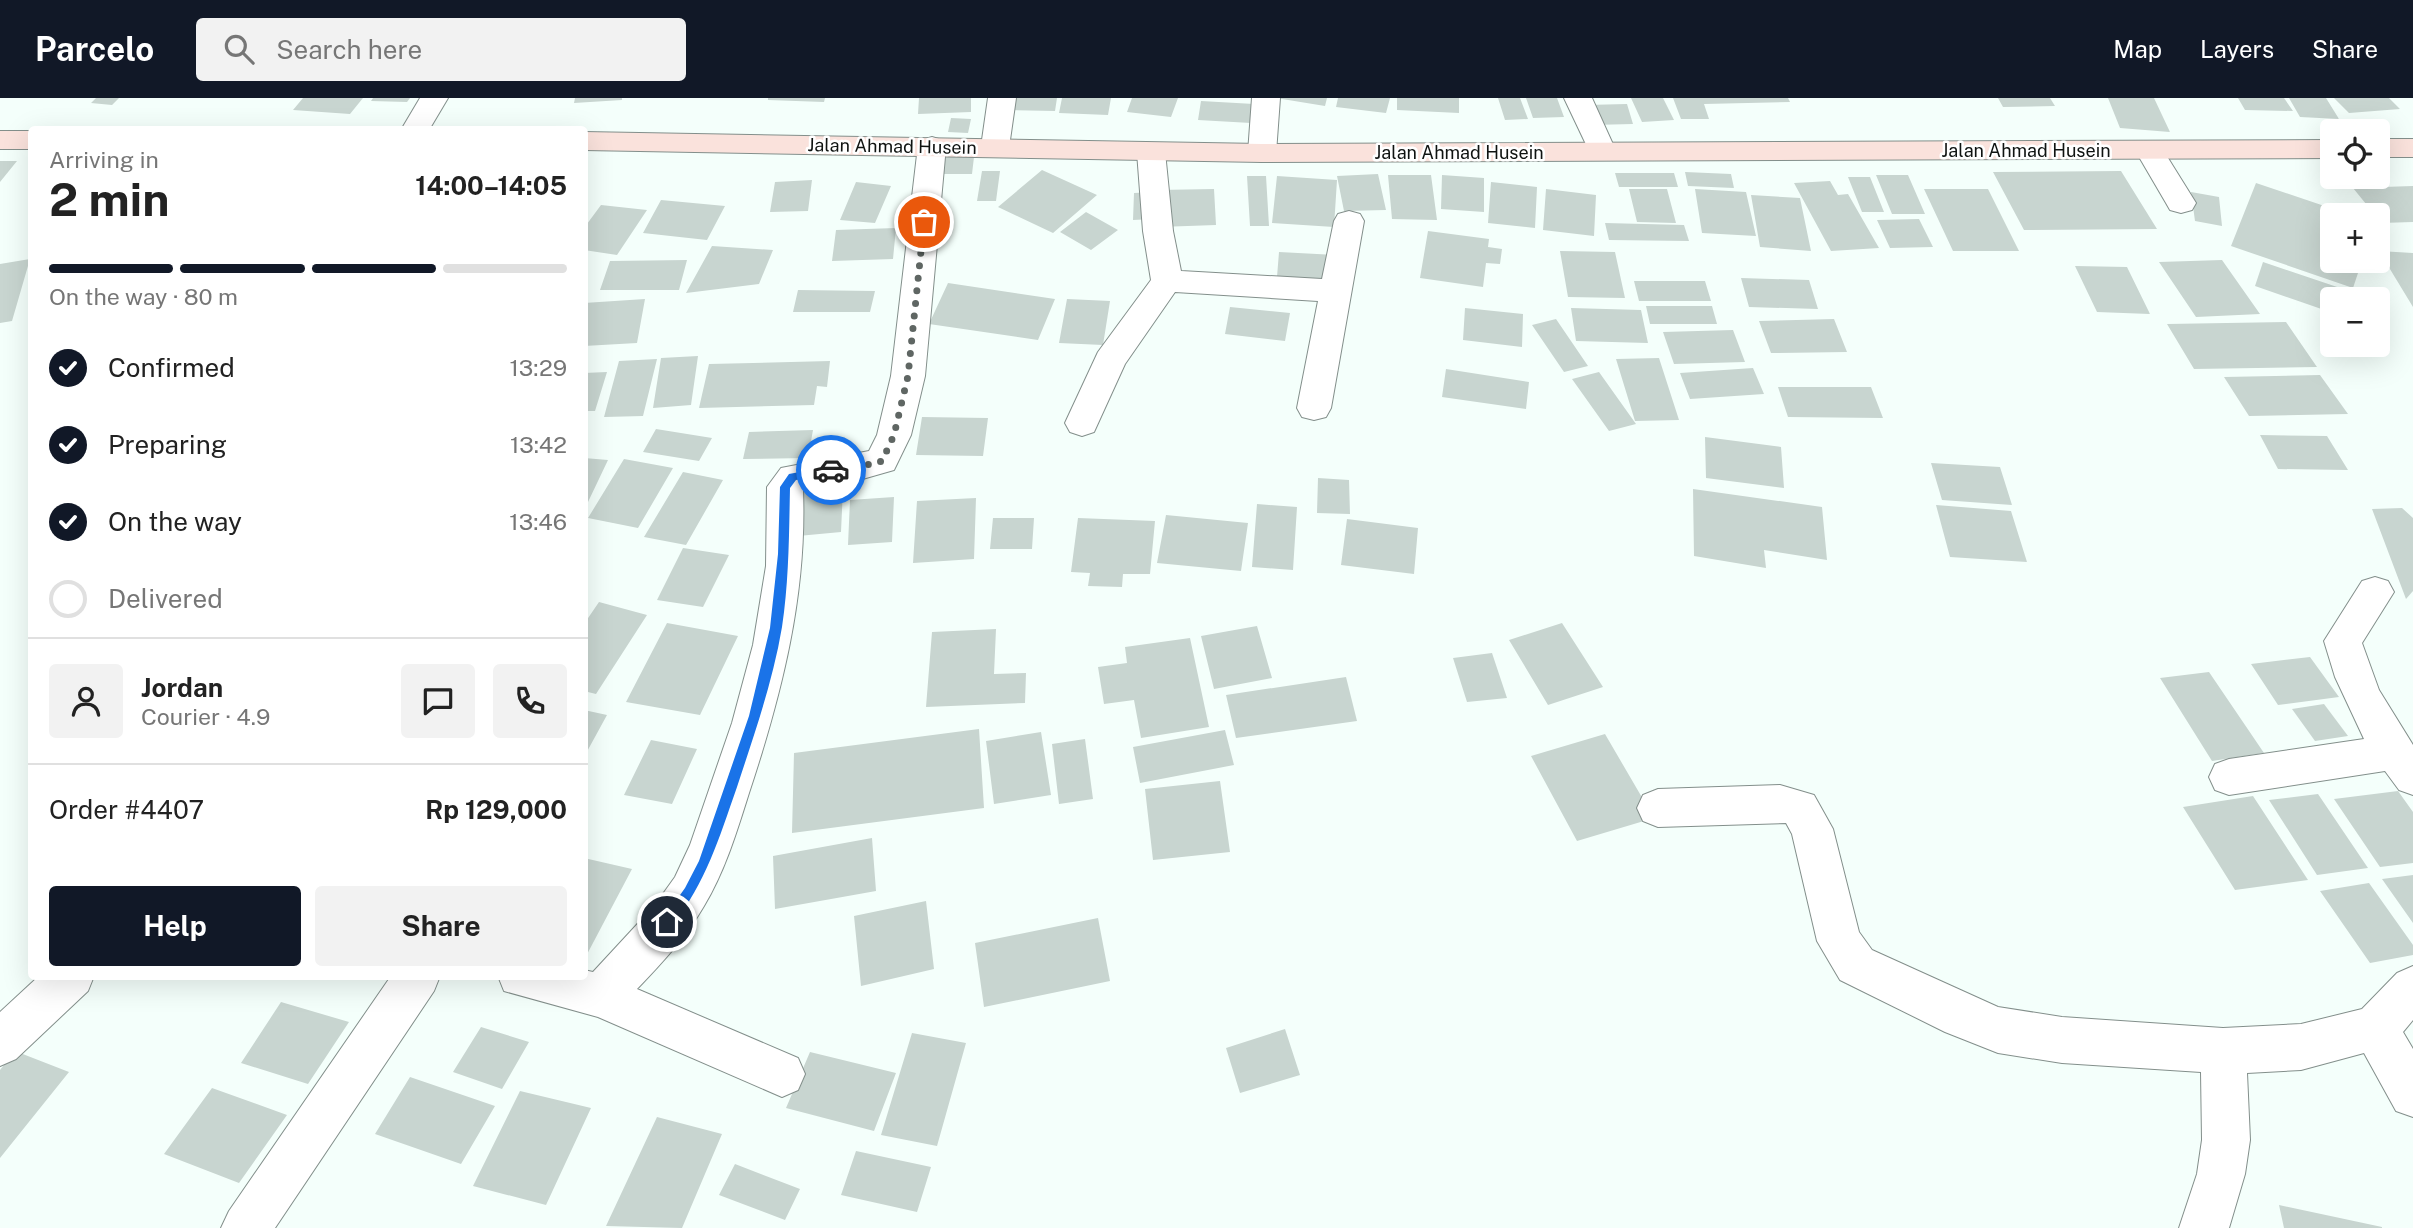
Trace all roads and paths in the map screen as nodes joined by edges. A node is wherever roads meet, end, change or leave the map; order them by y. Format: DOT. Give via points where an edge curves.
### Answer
graph roads {
  1 [pos="434,98"];
  2 [pos="1002,98"];
  3 [pos="1266,98"];
  4 [pos="1578,98"];
  5 [pos="417,126"];
  6 [pos="0,140"];
  7 [pos="28,140"];
  8 [pos="588,141"];
  9 [pos="932,146"];
  10 [pos="995,148"];
  11 [pos="2390,148"];
  12 [pos="2413,148"];
  13 [pos="2320,149"];
  14 [pos="2149,150"];
  15 [pos="1602,151"];
  16 [pos="1151,152"];
  17 [pos="1262,153"];
  18 [pos="2181,203"];
  19 [pos="1349,221"];
  20 [pos="1167,281"];
  21 [pos="1336,291"];
  22 [pos="1314,408"];
  23 [pos="1082,423"];
  24 [pos="2375,592"];
  25 [pos="2404,765"];
  26 [pos="2230,777"];
  27 [pos="1658,808"];
  28 [pos="68,980"];
  29 [pos="415,980"];
  30 [pos="536,980"];
  31 [pos="2413,988"];
  32 [pos="601,996"];
  33 [pos="2375,1028"];
  34 [pos="0,1043"];
  35 [pos="2223,1051"];
  36 [pos="782,1074"];
  37 [pos="2413,1094"];
  38 [pos="246,1228"];
  39 [pos="2204,1228"];
  1 -- 5 [label="street"];
  2 -- 10 [label="street"];
  3 -- 17 [label="street"];
  4 -- 15 [label="street"];
  6 -- 7 [label="main road"];
  8 -- 9 [label="main road, Jalan Ahmad Husein"];
  9 -- 10 [label="main road, Jalan Ahmad Husein"];
  9 -- 32 [label="street" via="908,376 894,435 882,461 793,477 785,487 776,628 755,716 705,862 667,922"];
  10 -- 16 [label="main road, Jalan Ahmad Husein"];
  11 -- 12 [label="main road"];
  13 -- 14 [label="main road, Jalan Ahmad Husein"];
  14 -- 15 [label="main road, Jalan Ahmad Husein"];
  14 -- 18 [label="street"];
  15 -- 17 [label="main road, Jalan Ahmad Husein"];
  16 -- 17 [label="main road, Jalan Ahmad Husein"];
  16 -- 20 [label="street"];
  19 -- 21 [label="street"];
  20 -- 21 [label="street"];
  20 -- 23 [label="street" via="1110,360"];
  21 -- 22 [label="street"];
  24 -- 25 [label="street" via="2343,641 2355,680"];
  25 -- 26 [label="street"];
  27 -- 35 [label="street" via="1780,803 1799,808 1811,828 1839,941 1856,965 1961,1016 1998,1030 2062,1040"];
  28 -- 34 [label="street"];
  29 -- 38 [label="street"];
  30 -- 32 [label="street"];
  31 -- 33 [label="street"];
  32 -- 36 [label="street"];
  33 -- 35 [label="street" via="2301,1046"];
  33 -- 37 [label="street"];
  35 -- 39 [label="street" via="2226,1140"];
}
